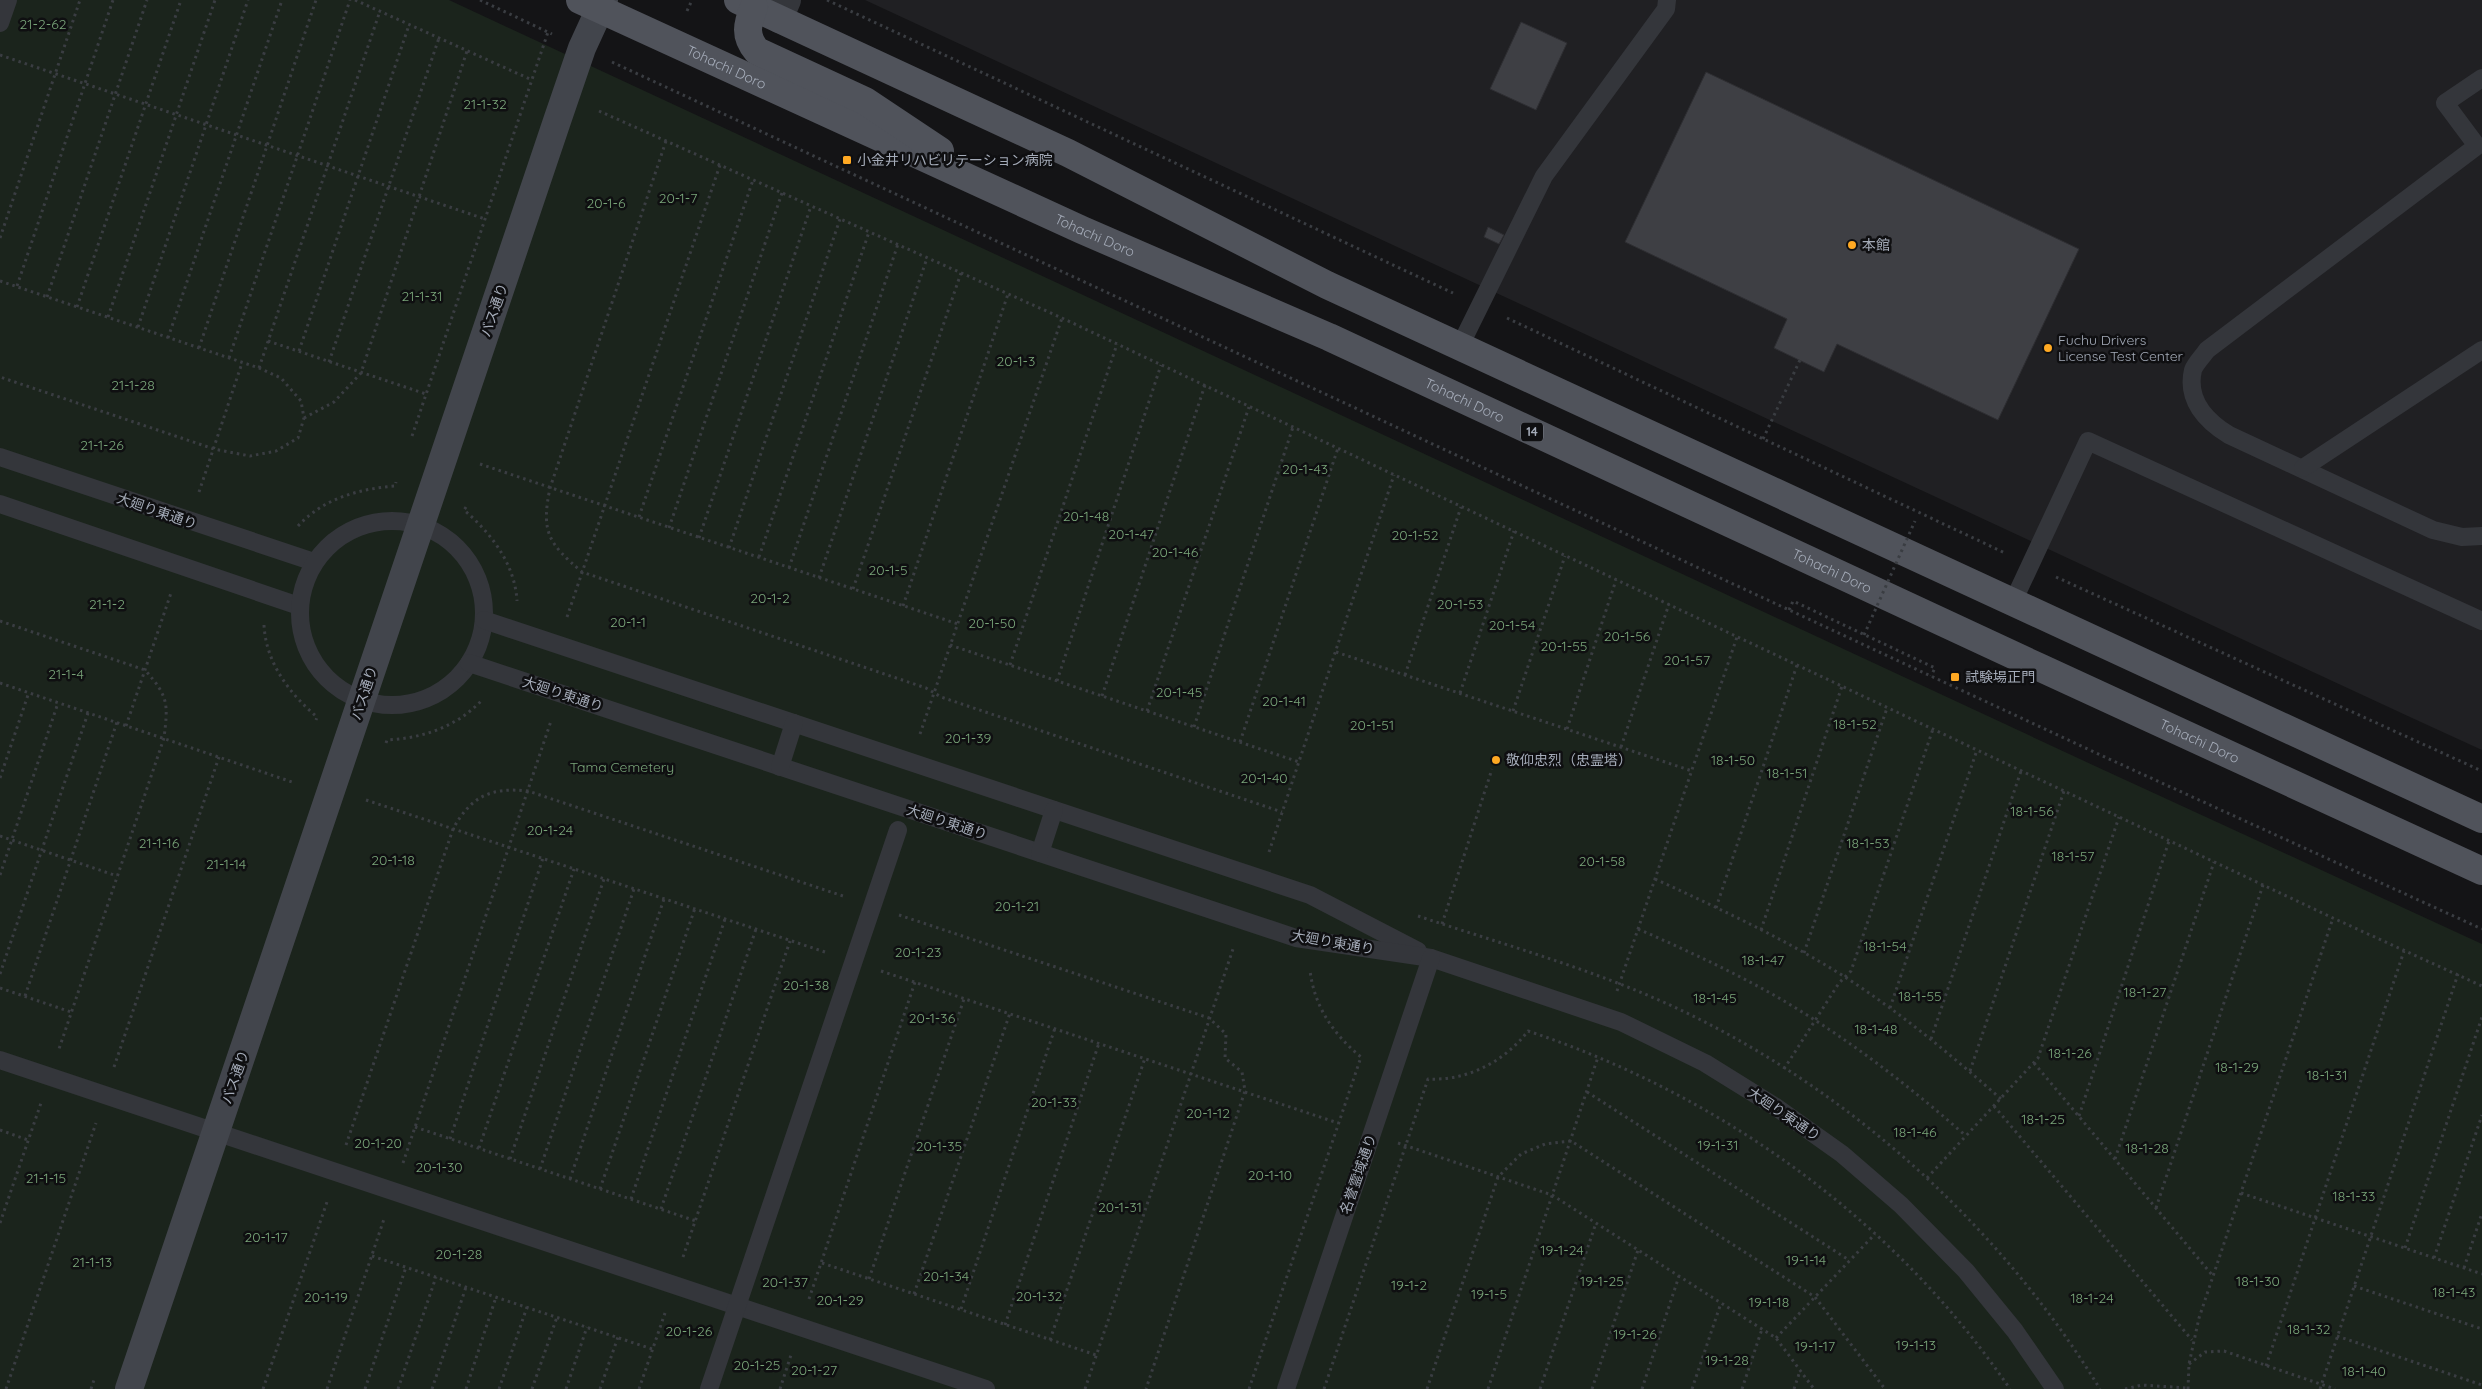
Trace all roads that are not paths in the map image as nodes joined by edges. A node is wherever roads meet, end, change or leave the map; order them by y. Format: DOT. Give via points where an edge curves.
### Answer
graph roads {
  1 [pos="8,0"];
  2 [pos="1667,0"];
  3 [pos="594,3"];
  4 [pos="746,4"];
  5 [pos="783,10"];
  6 [pos="0,23"];
  7 [pos="2482,78"];
  8 [pos="1014,199"];
  9 [pos="1460,346"];
  10 [pos="2482,350"];
  11 [pos="0,457"];
  12 [pos="2303,468"];
  13 [pos="0,504"];
  14 [pos="421,526"];
  15 [pos="2482,536"];
  16 [pos="314,562"];
  17 [pos="2012,604"];
  18 [pos="300,606"];
  19 [pos="484,620"];
  20 [pos="2482,621"];
  21 [pos="469,663"];
  22 [pos="362,700"];
  23 [pos="794,723"];
  24 [pos="780,766"];
  25 [pos="1054,810"];
  26 [pos="2482,819"];
  27 [pos="898,830"];
  28 [pos="1040,853"];
  29 [pos="2482,871"];
  30 [pos="1431,958"];
  31 [pos="0,1060"];
  32 [pos="216,1133"];
  33 [pos="737,1306"];
  34 [pos="130,1389"];
  35 [pos="709,1389"];
  36 [pos="986,1389"];
  37 [pos="1286,1389"];
  38 [pos="2055,1389"];
  1 -- 6 [label="lane"];
  2 -- 9 [label="lane" via="1666,9 1544,176"];
  3 -- 8 [label="main road, Tohachi Doro / 14"];
  3 -- 14 [label="street, バス通り" via="582,48"];
  4 -- 5 [label="main road"];
  4 -- 8 [label="main road" via="750,42 757,50 865,101"];
  5 -- 9 [label="main road" via="1327,285"];
  7 -- 12 [label="lane" via="2445,103 2477,146 2224,335 2207,350 2194,369 2193,389 2198,408 2210,423 2229,435"];
  8 -- 29 [label="main road, Tohachi Doro / 14" via="1329,337"];
  9 -- 17 [label="main road"];
  10 -- 12 [label="lane"];
  11 -- 16 [label="lane, 大廻り東通り"];
  12 -- 15 [label="lane" via="2433,530 2462,537"];
  13 -- 18 [label="lane"];
  14 -- 16 [label="lane" via="391,521 361,525 334,540"];
  14 -- 19 [label="lane" via="448,540 469,562 481,590"];
  14 -- 22 [label="street, バス通り"];
  16 -- 18 [label="lane" via="304,583"];
  17 -- 20 [label="lane" via="2088,441"];
  17 -- 26 [label="main road"];
  18 -- 22 [label="lane" via="302,637 315,664 336,686"];
  19 -- 21 [label="lane" via="479,643"];
  19 -- 23 [label="lane, 大廻り東通り"];
  21 -- 22 [label="lane" via="449,686 422,700 393,705"];
  21 -- 24 [label="lane, 大廻り東通り"];
  22 -- 32 [label="street, バス通り"];
  23 -- 24 [label="lane"];
  23 -- 25 [label="lane, 大廻り東通り"];
  24 -- 28 [label="lane, 大廻り東通り"];
  25 -- 28 [label="lane"];
  25 -- 30 [label="lane, 大廻り東通り" via="1310,895"];
  27 -- 33 [label="lane"];
  28 -- 30 [label="lane, 大廻り東通り" via="1296,938"];
  30 -- 37 [label="lane, 名誉霊域通り"];
  30 -- 38 [label="lane, 大廻り東通り" via="1608,1017 1705,1063 1776,1107 1842,1154 1901,1205 1966,1271 2015,1330"];
  31 -- 32 [label="lane"];
  32 -- 33 [label="lane"];
  32 -- 34 [label="street, バス通り"];
  33 -- 35 [label="lane"];
  33 -- 36 [label="lane"];
}
